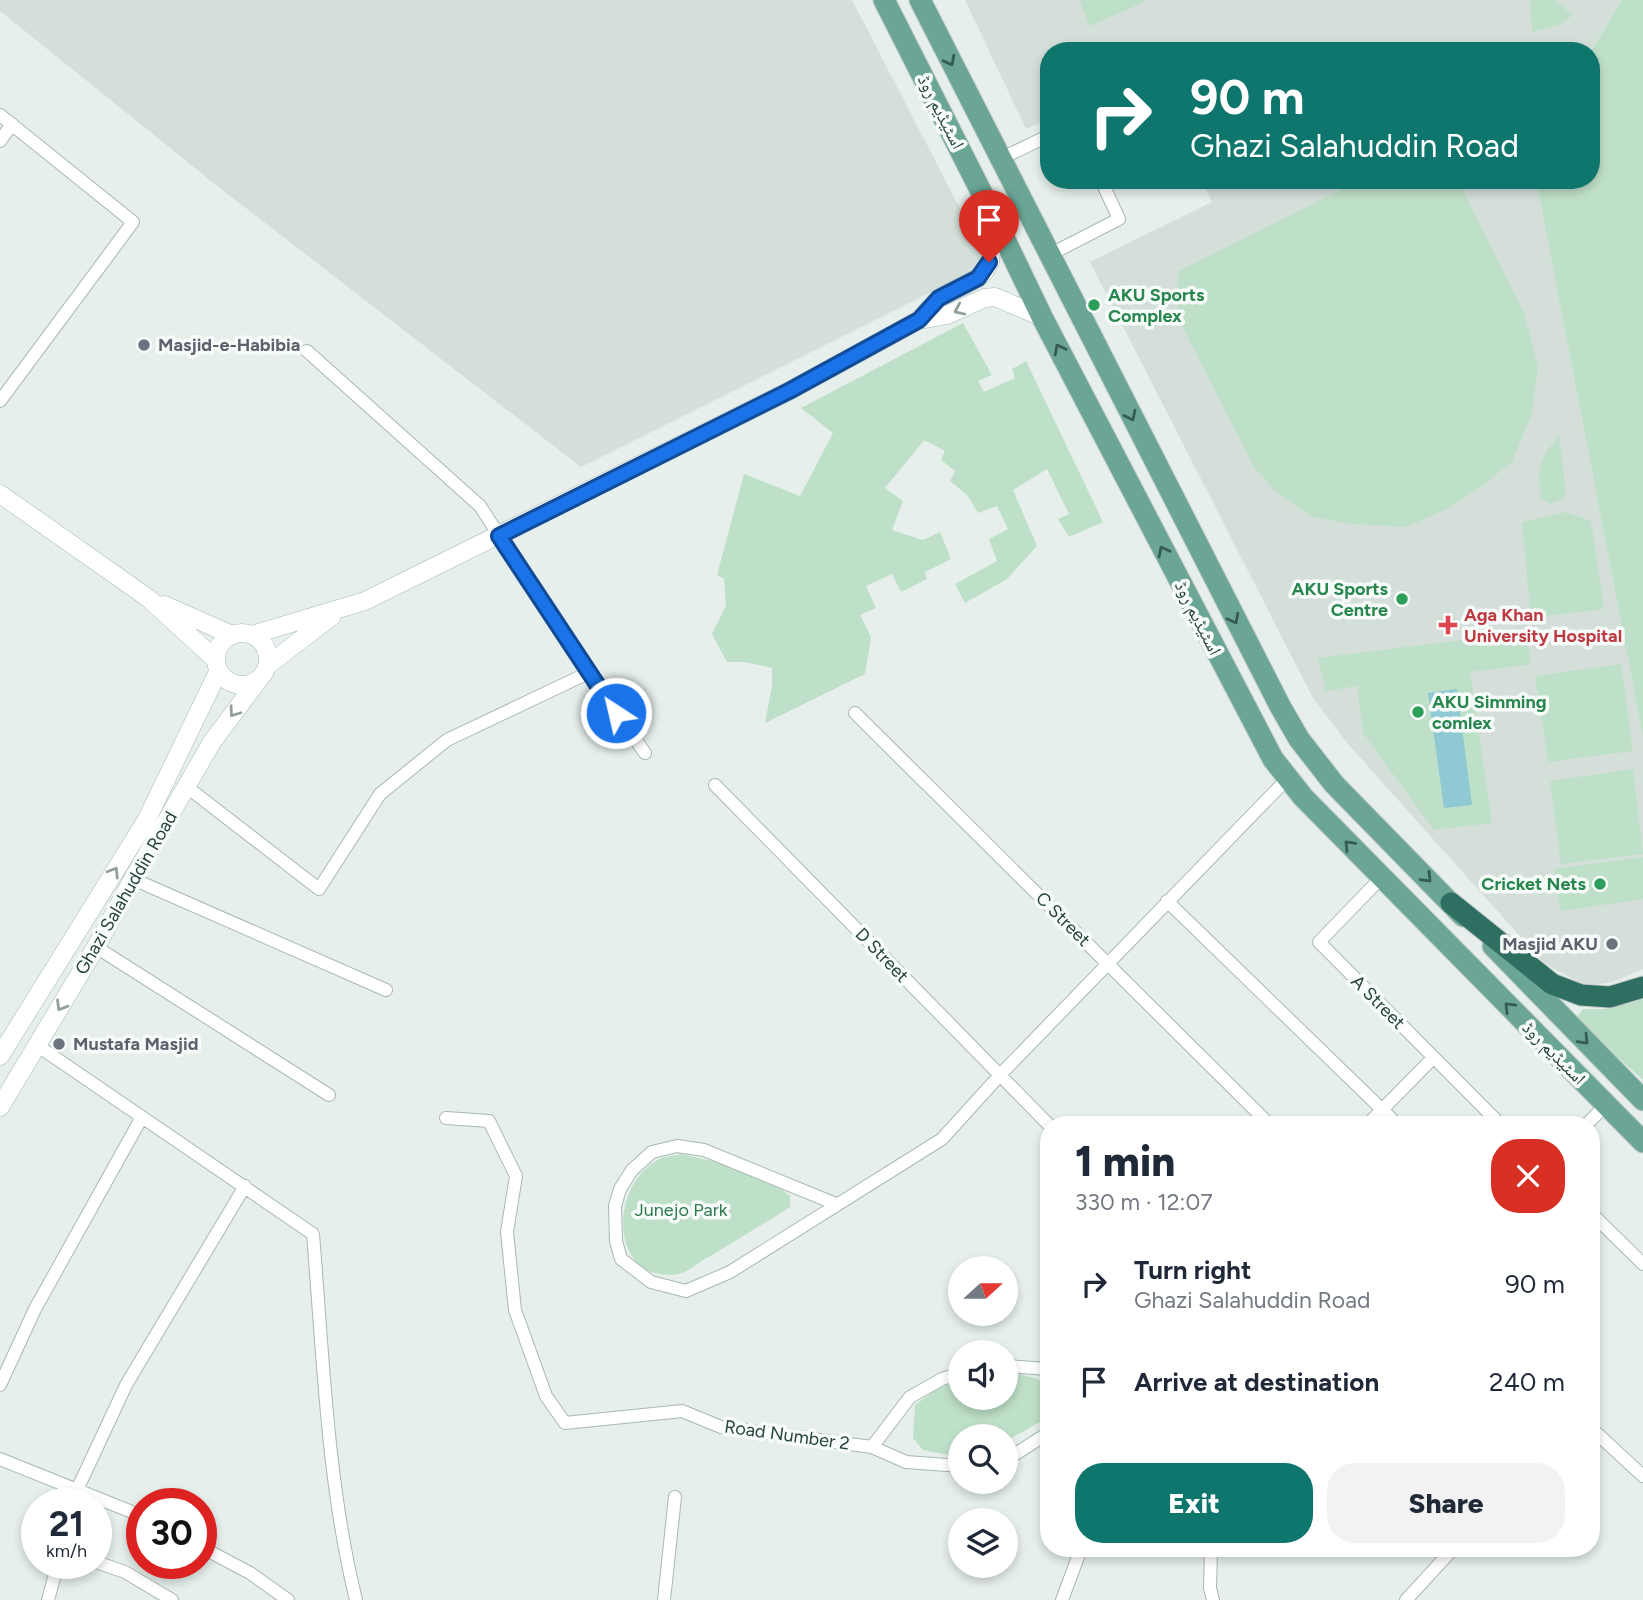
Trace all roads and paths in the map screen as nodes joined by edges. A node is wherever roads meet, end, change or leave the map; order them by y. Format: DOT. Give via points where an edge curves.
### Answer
graph roads {
  1 [pos="884,0"];
  2 [pos="919,0"];
  3 [pos="0,115"];
  4 [pos="12,124"];
  5 [pos="1040,140"];
  6 [pos="0,141"];
  7 [pos="1000,159"];
  8 [pos="1105,189"];
  9 [pos="994,217"];
  10 [pos="1049,255"];
  11 [pos="1042,317"];
  12 [pos="919,320"];
  13 [pos="307,351"];
  14 [pos="0,401"];
  15 [pos="0,494"];
  16 [pos="499,536"];
  17 [pos="148,598"];
  18 [pos="341,610"];
  19 [pos="232,635"];
  20 [pos="252,635"];
  21 [pos="217,665"];
  22 [pos="268,665"];
  23 [pos="588,673"];
  24 [pos="257,682"];
  25 [pos="855,713"];
  26 [pos="645,753"];
  27 [pos="1287,779"];
  28 [pos="715,785"];
  29 [pos="187,787"];
  30 [pos="1381,878"];
  31 [pos="133,879"];
  32 [pos="1167,901"];
  33 [pos="1451,903"];
  34 [pos="96,947"];
  35 [pos="1107,964"];
  36 [pos="1643,987"];
  37 [pos="386,990"];
  38 [pos="38,1046"];
  39 [pos="0,1056"];
  40 [pos="1433,1058"];
  41 [pos="1000,1075"];
  42 [pos="329,1095"];
  43 [pos="1643,1100"];
  44 [pos="1605,1106"];
  45 [pos="0,1107"];
  46 [pos="1381,1111"];
  47 [pos="1040,1116"];
  48 [pos="1261,1116"];
  49 [pos="1376,1116"];
  50 [pos="1387,1116"];
  51 [pos="1492,1116"];
  52 [pos="1595,1116"];
  53 [pos="142,1117"];
  54 [pos="446,1118"];
  55 [pos="1643,1142"];
  56 [pos="245,1186"];
  57 [pos="836,1204"];
  58 [pos="1600,1222"];
  59 [pos="1643,1264"];
  60 [pos="1018,1367"];
  61 [pos="1040,1368"];
  62 [pos="948,1377"];
  63 [pos="0,1385"];
  64 [pos="1600,1436"];
  65 [pos="1040,1439"];
  66 [pos="872,1447"];
  67 [pos="1018,1451"];
  68 [pos="0,1460"];
  69 [pos="948,1465"];
  70 [pos="1643,1476"];
  71 [pos="58,1488"];
  72 [pos="80,1488"];
  73 [pos="675,1497"];
  74 [pos="217,1555"];
  75 [pos="1078,1557"];
  76 [pos="1211,1557"];
  77 [pos="1446,1557"];
  78 [pos="112,1568"];
  79 [pos="54,1579"];
  80 [pos="48,1600"];
  81 [pos="172,1600"];
  82 [pos="289,1600"];
  83 [pos="356,1600"];
  84 [pos="664,1600"];
  85 [pos="1062,1600"];
  86 [pos="1213,1600"];
  87 [pos="1406,1600"];
  1 -- 9 [label="main road, اسٹیڈیم روڈ"];
  2 -- 7 [label="main road, اسٹیڈیم روڈ, one-way"];
  3 -- 4 [label="street"];
  4 -- 6 [label="street"];
  4 -- 14 [label="street" via="133,222"];
  5 -- 7 [label="street"];
  7 -- 10 [label="main road, اسٹیڈیم روڈ"];
  8 -- 10 [label="street" via="1119,219"];
  9 -- 11 [label="main road, اسٹیڈیم روڈ"];
  9 -- 12 [label="main road" via="985,271 939,298"];
  10 -- 33 [label="main road, اسٹیڈیم روڈ, one-way" via="1299,739 1335,784"];
  11 -- 12 [label="main road, one-way" via="985,298 947,315"];
  27 -- 11 [label="main road, اسٹیڈیم روڈ, one-way" via="1257,732"];
  12 -- 16 [label="main road" via="789,391"];
  13 -- 16 [label="street" via="480,506"];
  15 -- 17 [label="main road"];
  16 -- 18 [label="main road"];
  16 -- 23 [label="street"];
  17 -- 19 [label="main road"];
  17 -- 21 [label="main road"];
  18 -- 20 [label="main road"];
  18 -- 22 [label="main road"];
  19 -- 20 [label="main road"];
  19 -- 21 [label="main road" via="218,646"];
  20 -- 22 [label="main road" via="268,652"];
  21 -- 24 [label="main road" via="235,685"];
  39 -- 21 [label="main road, Ghazi Salahuddin Road, one-way" via="146,821"];
  22 -- 24 [label="main road"];
  23 -- 26 [label="street"];
  23 -- 29 [label="street" via="447,740 380,794 319,889"];
  24 -- 29 [label="main road, Ghazi Salahuddin Road, one-way" via="212,742"];
  25 -- 35 [label="street, C Street"];
  30 -- 27 [label="main road, اسٹیڈیم روڈ, one-way"];
  27 -- 32 [label="street"];
  28 -- 41 [label="street, D Street"];
  29 -- 31 [label="main road, Ghazi Salahuddin Road"];
  30 -- 40 [label="street, A Street" via="1319,942"];
  44 -- 30 [label="main road, اسٹیڈیم روڈ, one-way"];
  31 -- 34 [label="main road, Ghazi Salahuddin Road"];
  31 -- 37 [label="street"];
  32 -- 35 [label="street"];
  32 -- 46 [label="street"];
  33 -- 36 [label="highway" via="1552,984 1581,995 1610,997"];
  33 -- 43 [label="main road, اسٹیڈیم روڈ, one-way"];
  34 -- 38 [label="main road, Ghazi Salahuddin Road, one-way"];
  34 -- 42 [label="street"];
  35 -- 41 [label="street"];
  35 -- 48 [label="street, C Street"];
  38 -- 45 [label="main road, Ghazi Salahuddin Road"];
  38 -- 53 [label="street"];
  40 -- 46 [label="street"];
  40 -- 51 [label="street, A Street"];
  41 -- 47 [label="street, D Street"];
  41 -- 57 [label="street" via="942,1139"];
  44 -- 52 [label="street"];
  44 -- 55 [label="main road, اسٹیڈیم روڈ"];
  46 -- 49 [label="street"];
  46 -- 50 [label="street"];
  53 -- 56 [label="street"];
  53 -- 63 [label="street" via="35,1310"];
  54 -- 66 [label="street, Road Number 2" via="489,1121 516,1176 507,1231 515,1310 546,1395 565,1423 682,1411 721,1427"];
  56 -- 72 [label="street" via="125,1385"];
  56 -- 83 [label="street" via="313,1234 328,1419 345,1556"];
  57 -- 57 [label="street" via="730,1272 686,1291 651,1282 621,1259 616,1241 615,1206 632,1170 652,1152 677,1146 704,1150"];
  58 -- 59 [label="street"];
  60 -- 61 [label="street"];
  62 -- 66 [label="street, Road Number 2" via="910,1397"];
  64 -- 70 [label="street"];
  65 -- 67 [label="street"];
  66 -- 69 [label="street, Road Number 2" via="906,1462"];
  68 -- 71 [label="street"];
  73 -- 84 [label="street"];
  74 -- 82 [label="street"];
  75 -- 85 [label="street"];
  76 -- 86 [label="street"];
  77 -- 87 [label="street"];
  78 -- 81 [label="street"];
  79 -- 80 [label="street"];
}
